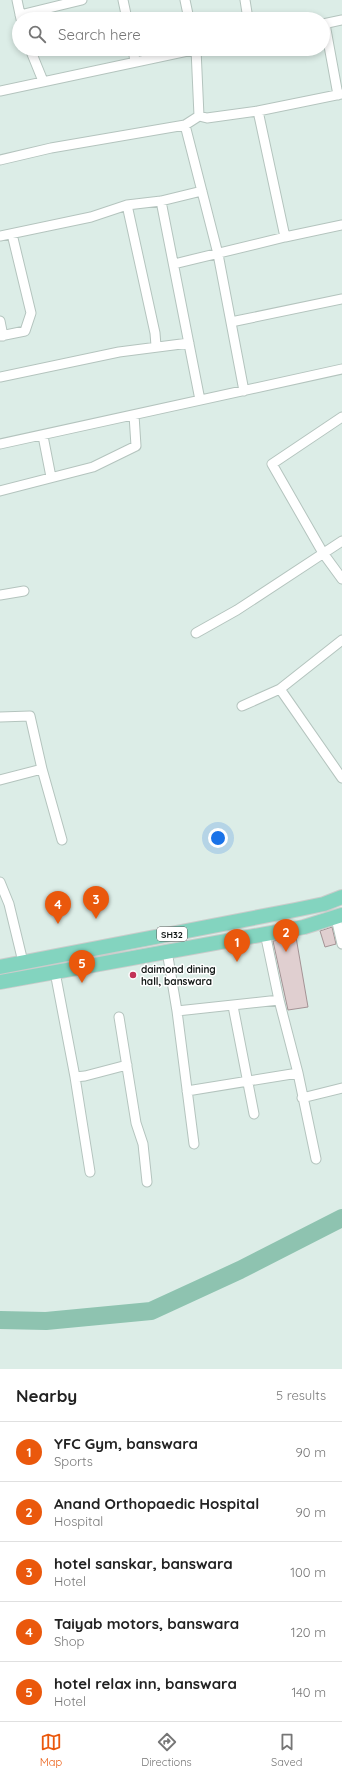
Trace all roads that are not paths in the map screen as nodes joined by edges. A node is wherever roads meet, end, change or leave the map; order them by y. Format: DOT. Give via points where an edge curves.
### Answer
graph roads {
  1 [pos="17,0"];
  2 [pos="82,0"];
  3 [pos="123,0"];
  4 [pos="185,0"];
  5 [pos="246,0"];
  6 [pos="19,12"];
  7 [pos="38,12"];
  8 [pos="126,12"];
  9 [pos="188,12"];
  10 [pos="247,12"];
  11 [pos="342,20"];
  12 [pos="330,23"];
  13 [pos="330,50"];
  14 [pos="33,56"];
  15 [pos="134,56"];
  16 [pos="163,56"];
  17 [pos="196,56"];
  18 [pos="135,62"];
  19 [pos="43,81"];
  20 [pos="0,91"];
  21 [pos="340,94"];
  22 [pos="258,111"];
  23 [pos="199,116"];
  24 [pos="185,125"];
  25 [pos="0,160"];
  26 [pos="202,191"];
  27 [pos="161,201"];
  28 [pos="127,205"];
  29 [pos="342,225"];
  30 [pos="12,234"];
  31 [pos="0,236"];
  32 [pos="285,237"];
  33 [pos="218,254"];
  34 [pos="174,264"];
  35 [pos="342,299"];
  36 [pos="0,321"];
  37 [pos="231,322"];
  38 [pos="2,336"];
  39 [pos="189,342"];
  40 [pos="156,346"];
  41 [pos="342,369"];
  42 [pos="0,377"];
  43 [pos="244,391"];
  44 [pos="200,400"];
  45 [pos="134,416"];
  46 [pos="342,417"];
  47 [pos="43,436"];
  48 [pos="0,444"];
  49 [pos="51,477"];
  50 [pos="0,491"];
  51 [pos="342,541"];
  52 [pos="323,553"];
  53 [pos="342,579"];
  54 [pos="24,592"];
  55 [pos="0,595"];
  56 [pos="196,633"];
  57 [pos="342,640"];
  58 [pos="280,689"];
  59 [pos="242,706"];
  60 [pos="0,717"];
  61 [pos="42,769"];
  62 [pos="342,778"];
  63 [pos="0,780"];
  64 [pos="62,840"];
  65 [pos="0,882"];
  66 [pos="342,897"];
  67 [pos="8,904"];
  68 [pos="0,909"];
  69 [pos="339,917"];
  70 [pos="265,933"];
  71 [pos="342,944"];
  72 [pos="167,951"];
  73 [pos="23,962"];
  74 [pos="0,966"];
  75 [pos="55,972"];
  76 [pos="0,982"];
  77 [pos="279,1000"];
  78 [pos="233,1006"];
  79 [pos="177,1012"];
  80 [pos="119,1017"];
  81 [pos="127,1065"];
  82 [pos="298,1073"];
  83 [pos="75,1077"];
  84 [pos="247,1082"];
  85 [pos="342,1088"];
  86 [pos="187,1091"];
  87 [pos="302,1098"];
  88 [pos="254,1114"];
  89 [pos="194,1144"];
  90 [pos="316,1159"];
  91 [pos="90,1172"];
  92 [pos="147,1182"];
  1 -- 6 [label="street"];
  2 -- 7 [label="street"];
  3 -- 8 [label="street"];
  4 -- 9 [label="street"];
  5 -- 10 [label="street"];
  11 -- 12 [label="street"];
  13 -- 21 [label="street"];
  14 -- 19 [label="street"];
  15 -- 18 [label="street"];
  16 -- 18 [label="street"];
  17 -- 23 [label="street"];
  18 -- 19 [label="street"];
  19 -- 20 [label="street"];
  21 -- 22 [label="street"];
  22 -- 23 [label="street" via="207,118"];
  22 -- 32 [label="street"];
  23 -- 24 [label="street"];
  24 -- 25 [label="street" via="51,148"];
  24 -- 26 [label="street"];
  26 -- 27 [label="street"];
  26 -- 33 [label="street"];
  27 -- 28 [label="street"];
  27 -- 34 [label="street"];
  28 -- 30 [label="street" via="91,217"];
  28 -- 40 [label="street"];
  29 -- 32 [label="street"];
  30 -- 31 [label="street"];
  30 -- 38 [label="street" via="31,313 25,331"];
  32 -- 33 [label="street"];
  33 -- 34 [label="street"];
  33 -- 37 [label="street"];
  34 -- 39 [label="street"];
  35 -- 37 [label="street"];
  36 -- 38 [label="street"];
  37 -- 43 [label="street"];
  39 -- 40 [label="street"];
  39 -- 44 [label="street"];
  40 -- 42 [label="street"];
  41 -- 43 [label="street"];
  43 -- 44 [label="street"];
  44 -- 45 [label="street"];
  45 -- 47 [label="street" via="51,432"];
  45 -- 49 [label="street" via="136,446 93,467"];
  46 -- 52 [label="street" via="272,464"];
  47 -- 48 [label="street"];
  47 -- 49 [label="street"];
  49 -- 50 [label="street"];
  51 -- 52 [label="street"];
  52 -- 53 [label="street"];
  52 -- 56 [label="street" via="237,610"];
  54 -- 55 [label="street"];
  57 -- 58 [label="street"];
  58 -- 59 [label="street"];
  58 -- 62 [label="street"];
  60 -- 61 [label="street" via="30,716"];
  61 -- 63 [label="street"];
  61 -- 64 [label="street"];
  65 -- 67 [label="street"];
  66 -- 73 [label="main road, SH32" via="295,910"];
  67 -- 68 [label="street"];
  67 -- 73 [label="street"];
  69 -- 70 [label="main road, SH32" via="304,927"];
  69 -- 71 [label="street"];
  70 -- 72 [label="main road, SH32"];
  70 -- 77 [label="street"];
  72 -- 75 [label="main road, SH32"];
  72 -- 79 [label="street"];
  73 -- 74 [label="main road, SH32"];
  75 -- 76 [label="main road, SH32"];
  75 -- 83 [label="street"];
  77 -- 78 [label="street"];
  77 -- 82 [label="street"];
  78 -- 79 [label="street"];
  78 -- 84 [label="street"];
  79 -- 86 [label="street"];
  80 -- 81 [label="street"];
  81 -- 83 [label="street"];
  81 -- 92 [label="street"];
  82 -- 84 [label="street"];
  82 -- 87 [label="street"];
  83 -- 91 [label="street"];
  84 -- 86 [label="street"];
  84 -- 88 [label="street"];
  85 -- 87 [label="street"];
  86 -- 89 [label="street"];
  87 -- 90 [label="street"];
}
